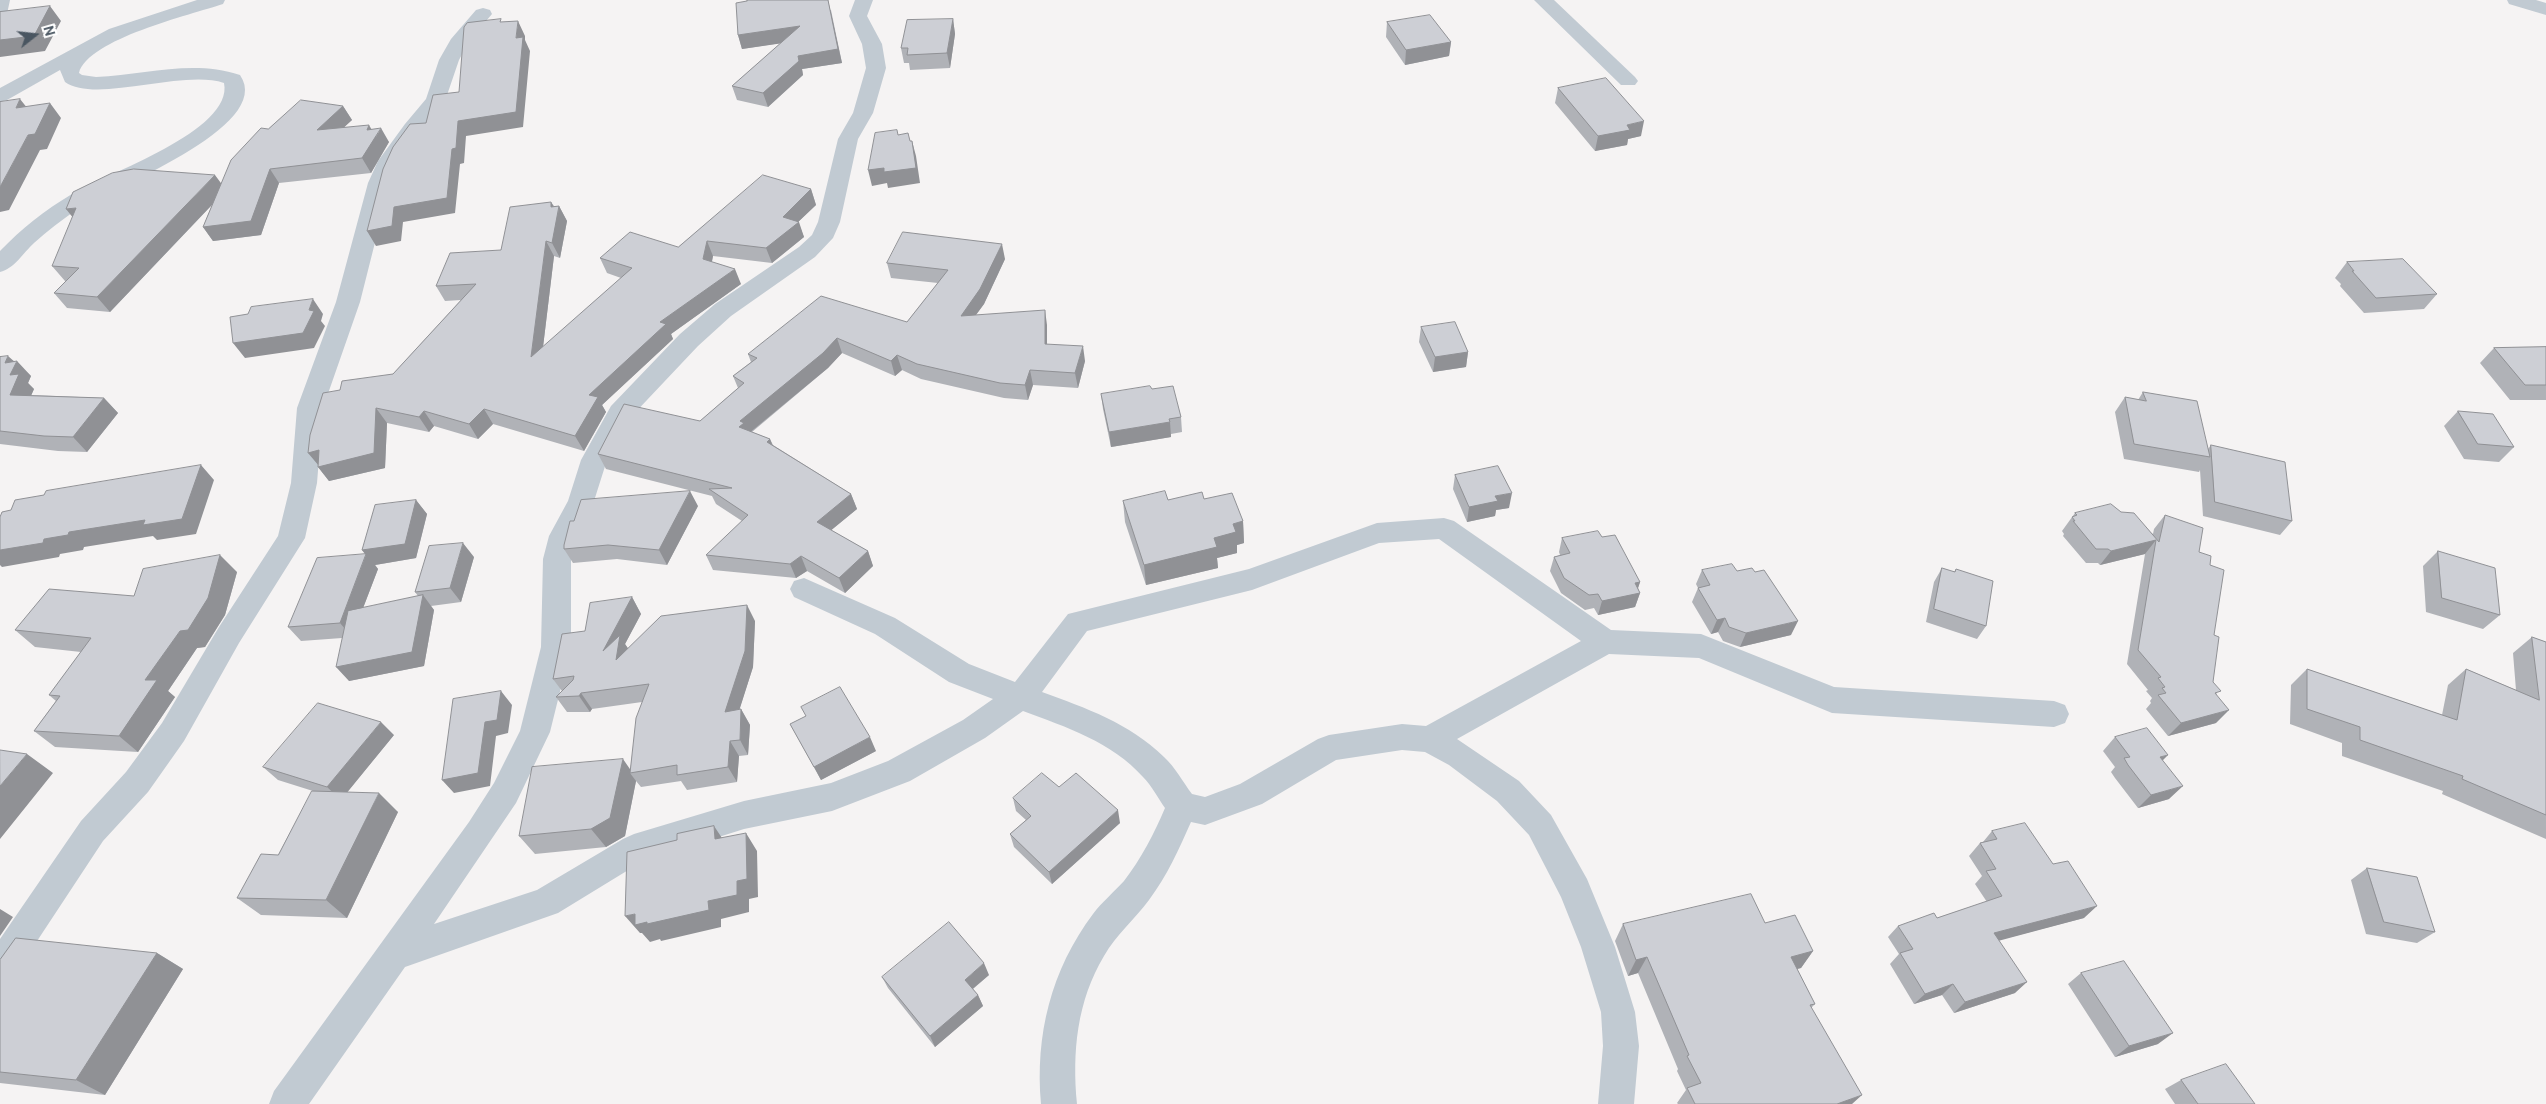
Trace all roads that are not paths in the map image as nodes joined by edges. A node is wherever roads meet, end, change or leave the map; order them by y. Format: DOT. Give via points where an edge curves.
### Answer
graph roads {
  1 [pos="1,0"];
  2 [pos="216,0"];
  3 [pos="864,0"];
  4 [pos="1543,0"];
  5 [pos="2516,0"];
  6 [pos="2546,9"];
  7 [pos="0,10"];
  8 [pos="483,14"];
  9 [pos="86,48"];
  10 [pos="1628,81"];
  11 [pos="0,96"];
  12 [pos="0,265"];
  13 [pos="804,589"];
  14 [pos="1605,642"];
  15 [pos="1021,696"];
  16 [pos="2054,714"];
  17 [pos="1429,739"];
  18 [pos="1182,806"];
  19 [pos="394,954"];
  20 [pos="0,967"];
  21 [pos="287,1104"];
  22 [pos="1059,1104"];
  23 [pos="1616,1104"];
  1 -- 7 [label="street"];
  2 -- 9 [label="street" via="147,22"];
  3 -- 19 [label="street" via="858,16 872,44 876,68 863,113 848,139 829,222 822,238 723,310 620,412 594,460 581,501 563,536 557,559 556,648 535,732 505,793"];
  4 -- 10 [label="street"];
  5 -- 6 [label="street"];
  8 -- 20 [label="street" via="461,38 448,60 444,83 436,101 406,136 389,161 379,184 348,302 310,408 304,483 291,538 229,635 173,732 137,782 92,831"];
  9 -- 11 [label="street"];
  9 -- 12 [label="street" via="68,71 70,77 78,81 120,82 185,74 225,75 233,79 236,93 215,125 187,144 79,199 17,245"];
  13 -- 15 [label="street" via="885,626 959,673"];
  14 -- 15 [label="street" via="1444,528 1377,533 1252,579 1078,622"];
  14 -- 16 [label="street" via="1701,646 1832,700"];
  14 -- 17 [label="street"];
  15 -- 18 [label="street" via="1097,726 1127,745 1154,767"];
  15 -- 19 [label="street" via="967,734 899,771 832,797 744,815 634,849 546,902"];
  17 -- 18 [label="street" via="1402,738 1329,748 1252,794 1205,811"];
  17 -- 23 [label="street" via="1460,756 1508,791 1540,825 1575,890 1598,946 1618,1012 1621,1046"];
  18 -- 22 [label="street" via="1163,849 1141,884 1105,925 1076,971 1058,1029"];
  19 -- 21 [label="street"];
}
